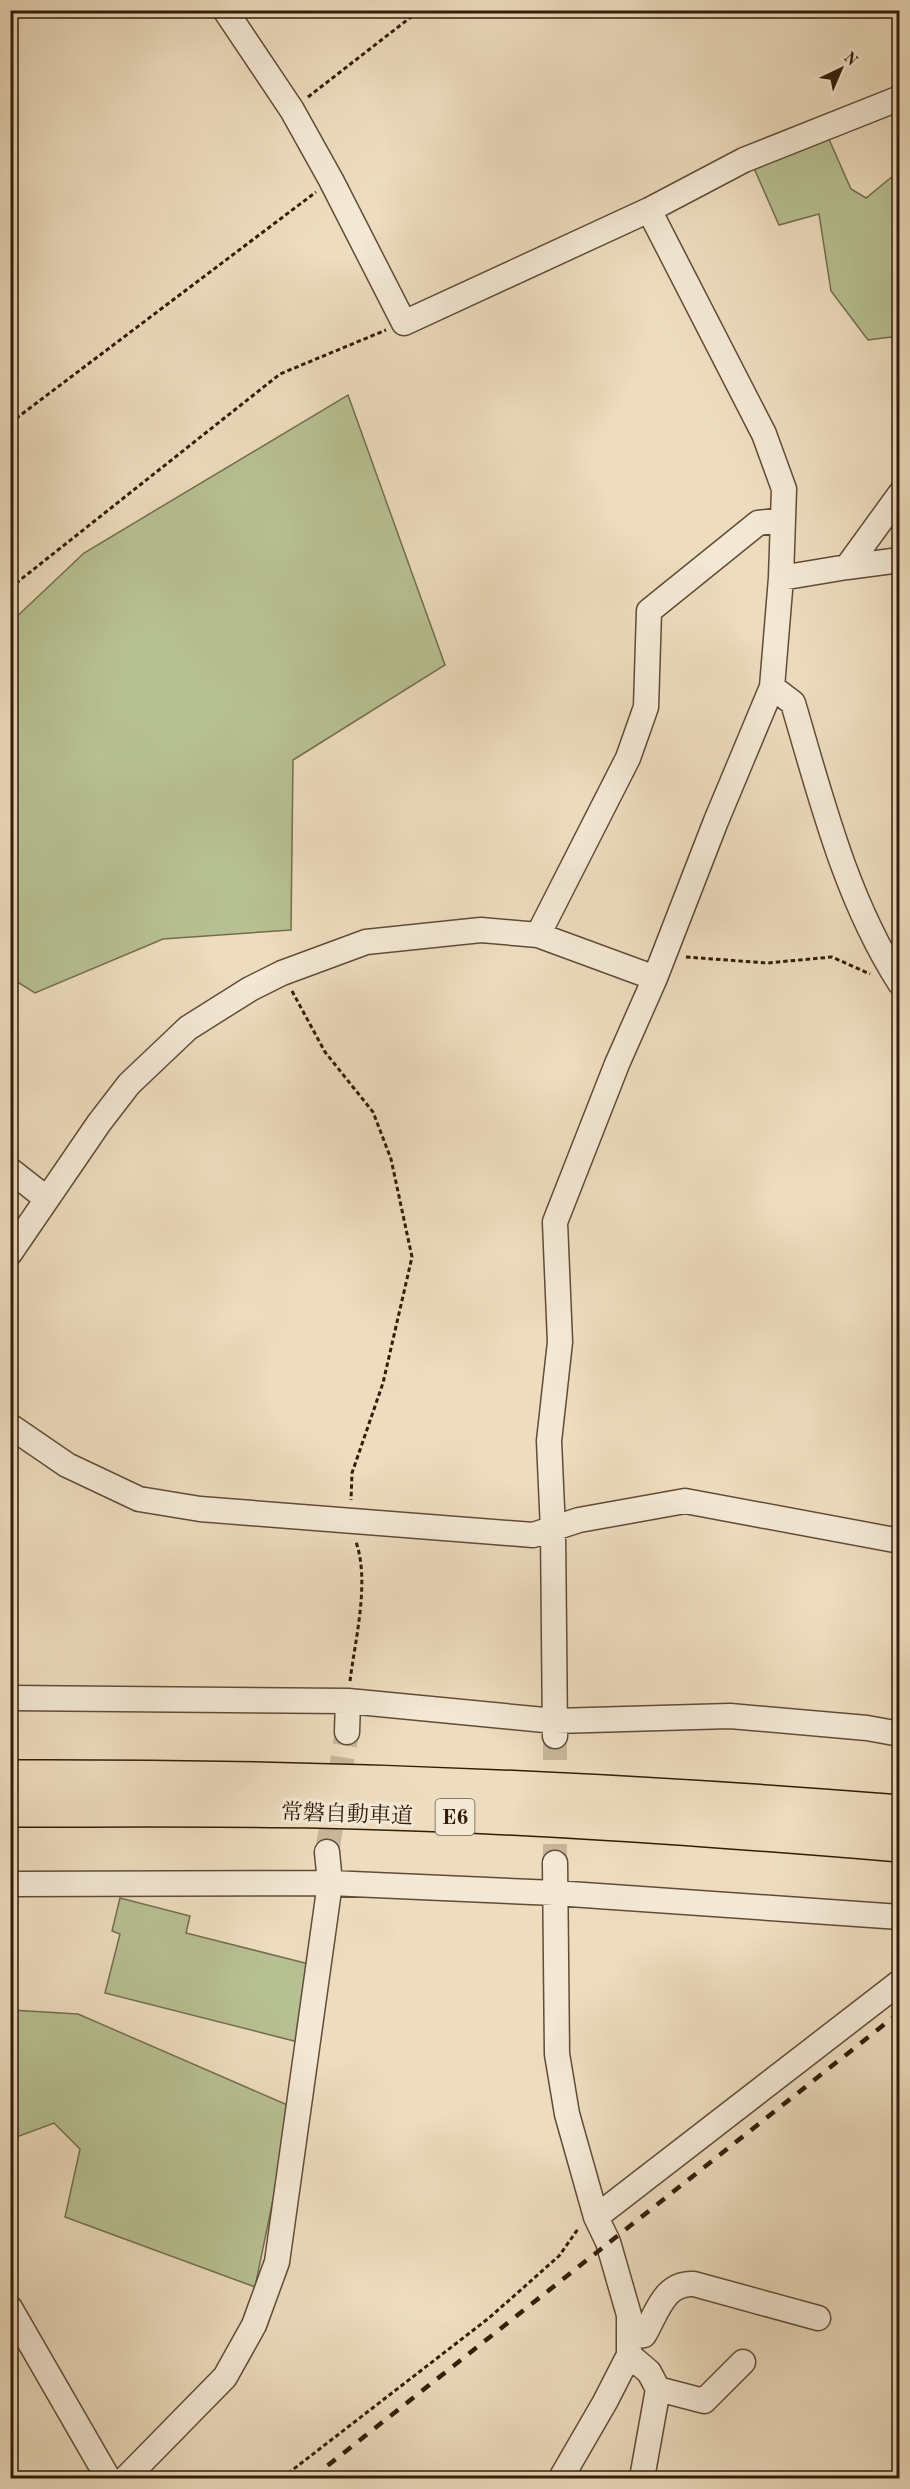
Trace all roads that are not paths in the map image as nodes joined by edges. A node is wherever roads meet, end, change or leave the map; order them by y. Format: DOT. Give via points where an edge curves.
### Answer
graph roads {
  1 [pos="225,10"];
  2 [pos="900,98"];
  3 [pos="649,210"];
  4 [pos="900,494"];
  5 [pos="783,520"];
  6 [pos="900,560"];
  7 [pos="847,567"];
  8 [pos="781,578"];
  9 [pos="772,687"];
  10 [pos="538,935"];
  11 [pos="655,978"];
  12 [pos="899,982"];
  13 [pos="10,1170"];
  14 [pos="47,1199"];
  15 [pos="10,1253"];
  16 [pos="10,1426"];
  17 [pos="553,1530"];
  18 [pos="900,1541"];
  19 [pos="10,1698"];
  20 [pos="348,1701"];
  21 [pos="555,1729"];
  22 [pos="346,1732"];
  23 [pos="900,1734"];
  24 [pos="10,1777"];
  25 [pos="10,1810"];
  26 [pos="900,1812"];
  27 [pos="900,1845"];
  28 [pos="327,1852"];
  29 [pos="555,1863"];
  30 [pos="330,1883"];
  31 [pos="10,1884"];
  32 [pos="555,1893"];
  33 [pos="900,1917"];
  34 [pos="900,1982"];
  35 [pos="588,2222"];
  36 [pos="10,2308"];
  37 [pos="818,2318"];
  38 [pos="629,2346"];
  39 [pos="743,2362"];
  40 [pos="658,2389"];
  41 [pos="108,2478"];
  42 [pos="126,2478"];
  43 [pos="561,2478"];
  44 [pos="642,2478"];
  1 -- 3 [label="street" via="292,110 404,323"];
  2 -- 3 [label="street" via="744,160"];
  3 -- 5 [label="street" via="764,434 784,489"];
  4 -- 7 [label="street"];
  5 -- 8 [label="street"];
  5 -- 10 [label="street" via="758,523 649,611 646,707 628,758"];
  6 -- 7 [label="street"];
  7 -- 8 [label="street"];
  8 -- 9 [label="street"];
  9 -- 11 [label="street"];
  9 -- 12 [label="street" via="793,703 841,860"];
  10 -- 11 [label="street"];
  10 -- 14 [label="street" via="481,930 366,942 250,989 188,1028 129,1084"];
  11 -- 17 [label="street" via="555,1222 560,1342 549,1441"];
  13 -- 14 [label="street"];
  14 -- 15 [label="street"];
  16 -- 17 [label="street" via="67,1465 139,1498 200,1509 350,1522 533,1535"];
  17 -- 18 [label="street" via="579,1520 685,1501"];
  17 -- 21 [label="street"];
  19 -- 20 [label="street"];
  20 -- 21 [label="street"];
  20 -- 22 [label="street"];
  21 -- 23 [label="street" via="730,1716"];
  24 -- 26 [label="highway, 常磐自動車道 / E6" via="540,1787"];
  25 -- 27 [label="highway, 常磐自動車道 / E6" via="333,1812"];
  28 -- 30 [label="street"];
  29 -- 32 [label="street"];
  30 -- 31 [label="street"];
  30 -- 32 [label="street"];
  30 -- 42 [label="street" via="277,2262 254,2325 225,2377"];
  32 -- 33 [label="street"];
  32 -- 35 [label="street" via="557,2054"];
  34 -- 35 [label="street"];
  35 -- 38 [label="street" via="608,2242 629,2315"];
  36 -- 41 [label="street"];
  37 -- 38 [label="street" via="681,2283 668,2292 644,2335"];
  38 -- 40 [label="street"];
  38 -- 43 [label="street"];
  39 -- 40 [label="street" via="704,2401"];
  40 -- 44 [label="street"];
}
